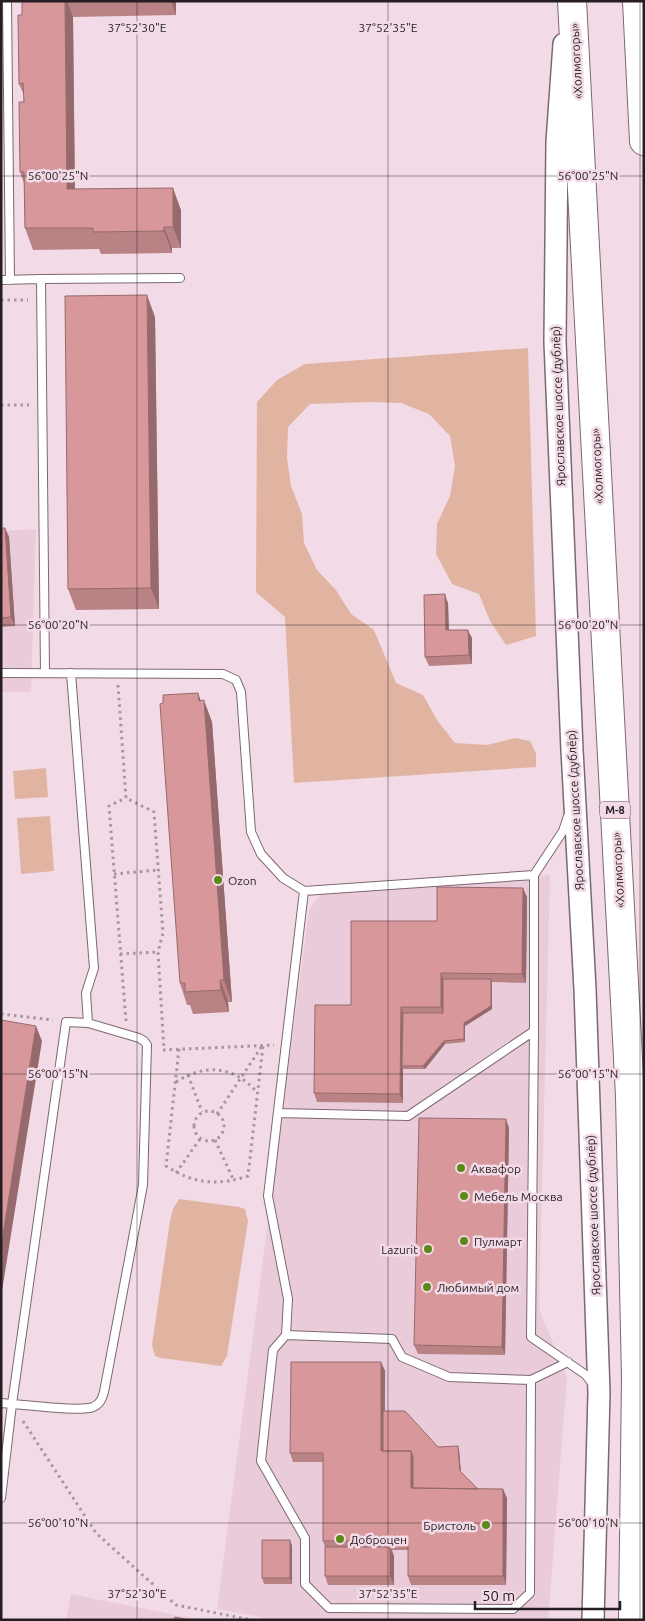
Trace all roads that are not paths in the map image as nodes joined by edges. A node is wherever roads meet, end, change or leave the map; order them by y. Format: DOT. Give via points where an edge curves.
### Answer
graph roads {
  1 [pos="7,1"];
  2 [pos="567,1"];
  3 [pos="572,1"];
  4 [pos="637,1"];
  5 [pos="644,141"];
  6 [pos="180,278"];
  7 [pos="41,279"];
  8 [pos="1,280"];
  9 [pos="10,280"];
  10 [pos="1,673"];
  11 [pos="45,673"];
  12 [pos="71,673"];
  13 [pos="572,750"];
  14 [pos="534,875"];
  15 [pos="304,891"];
  16 [pos="88,1023"];
  17 [pos="534,1031"];
  18 [pos="278,1113"];
  19 [pos="286,1335"];
  20 [pos="568,1362"];
  21 [pos="531,1380"];
  22 [pos="599,1393"];
  23 [pos="1,1403"];
  24 [pos="12,1404"];
  25 [pos="1,1498"];
  26 [pos="593,1620"];
  27 [pos="633,1620"];
  1 -- 9 [label="lane"];
  2 -- 13 [label="street, Ярославское шоссе (дублёр)" via="558,142 555,342"];
  3 -- 27 [label="highway, «Холмогоры» / М-8" via="630,1096 636,1379"];
  4 -- 5 [label="highway"];
  6 -- 7 [label="lane"];
  7 -- 9 [label="lane"];
  7 -- 11 [label="lane"];
  8 -- 9 [label="lane"];
  10 -- 11 [label="lane"];
  11 -- 12 [label="lane"];
  12 -- 15 [label="lane" via="223,674 236,680 241,692 251,832 261,854 282,878"];
  12 -- 16 [label="lane" via="94,968 86,993"];
  13 -- 14 [label="lane" via="573,799 563,830"];
  13 -- 22 [label="street, Ярославское шоссе (дублёр)" via="585,989"];
  14 -- 15 [label="lane"];
  14 -- 17 [label="lane"];
  15 -- 18 [label="lane"];
  16 -- 24 [label="lane" via="66,1022"];
  16 -- 24 [label="lane" via="144,1041 148,1051 143,1186 104,1392 101,1401 92,1407"];
  17 -- 18 [label="lane" via="408,1116"];
  17 -- 20 [label="lane" via="530,1337"];
  18 -- 19 [label="lane" via="268,1196 288,1299"];
  19 -- 21 [label="lane" via="392,1339 402,1357 449,1378"];
  19 -- 21 [label="lane" via="273,1350 261,1461 305,1538 305,1584 329,1608 514,1609 530,1593"];
  20 -- 21 [label="lane"];
  20 -- 22 [label="lane" via="586,1375"];
  22 -- 26 [label="street, Ярославское шоссе (дублёр)"];
  23 -- 24 [label="lane"];
  24 -- 25 [label="lane"];
}
